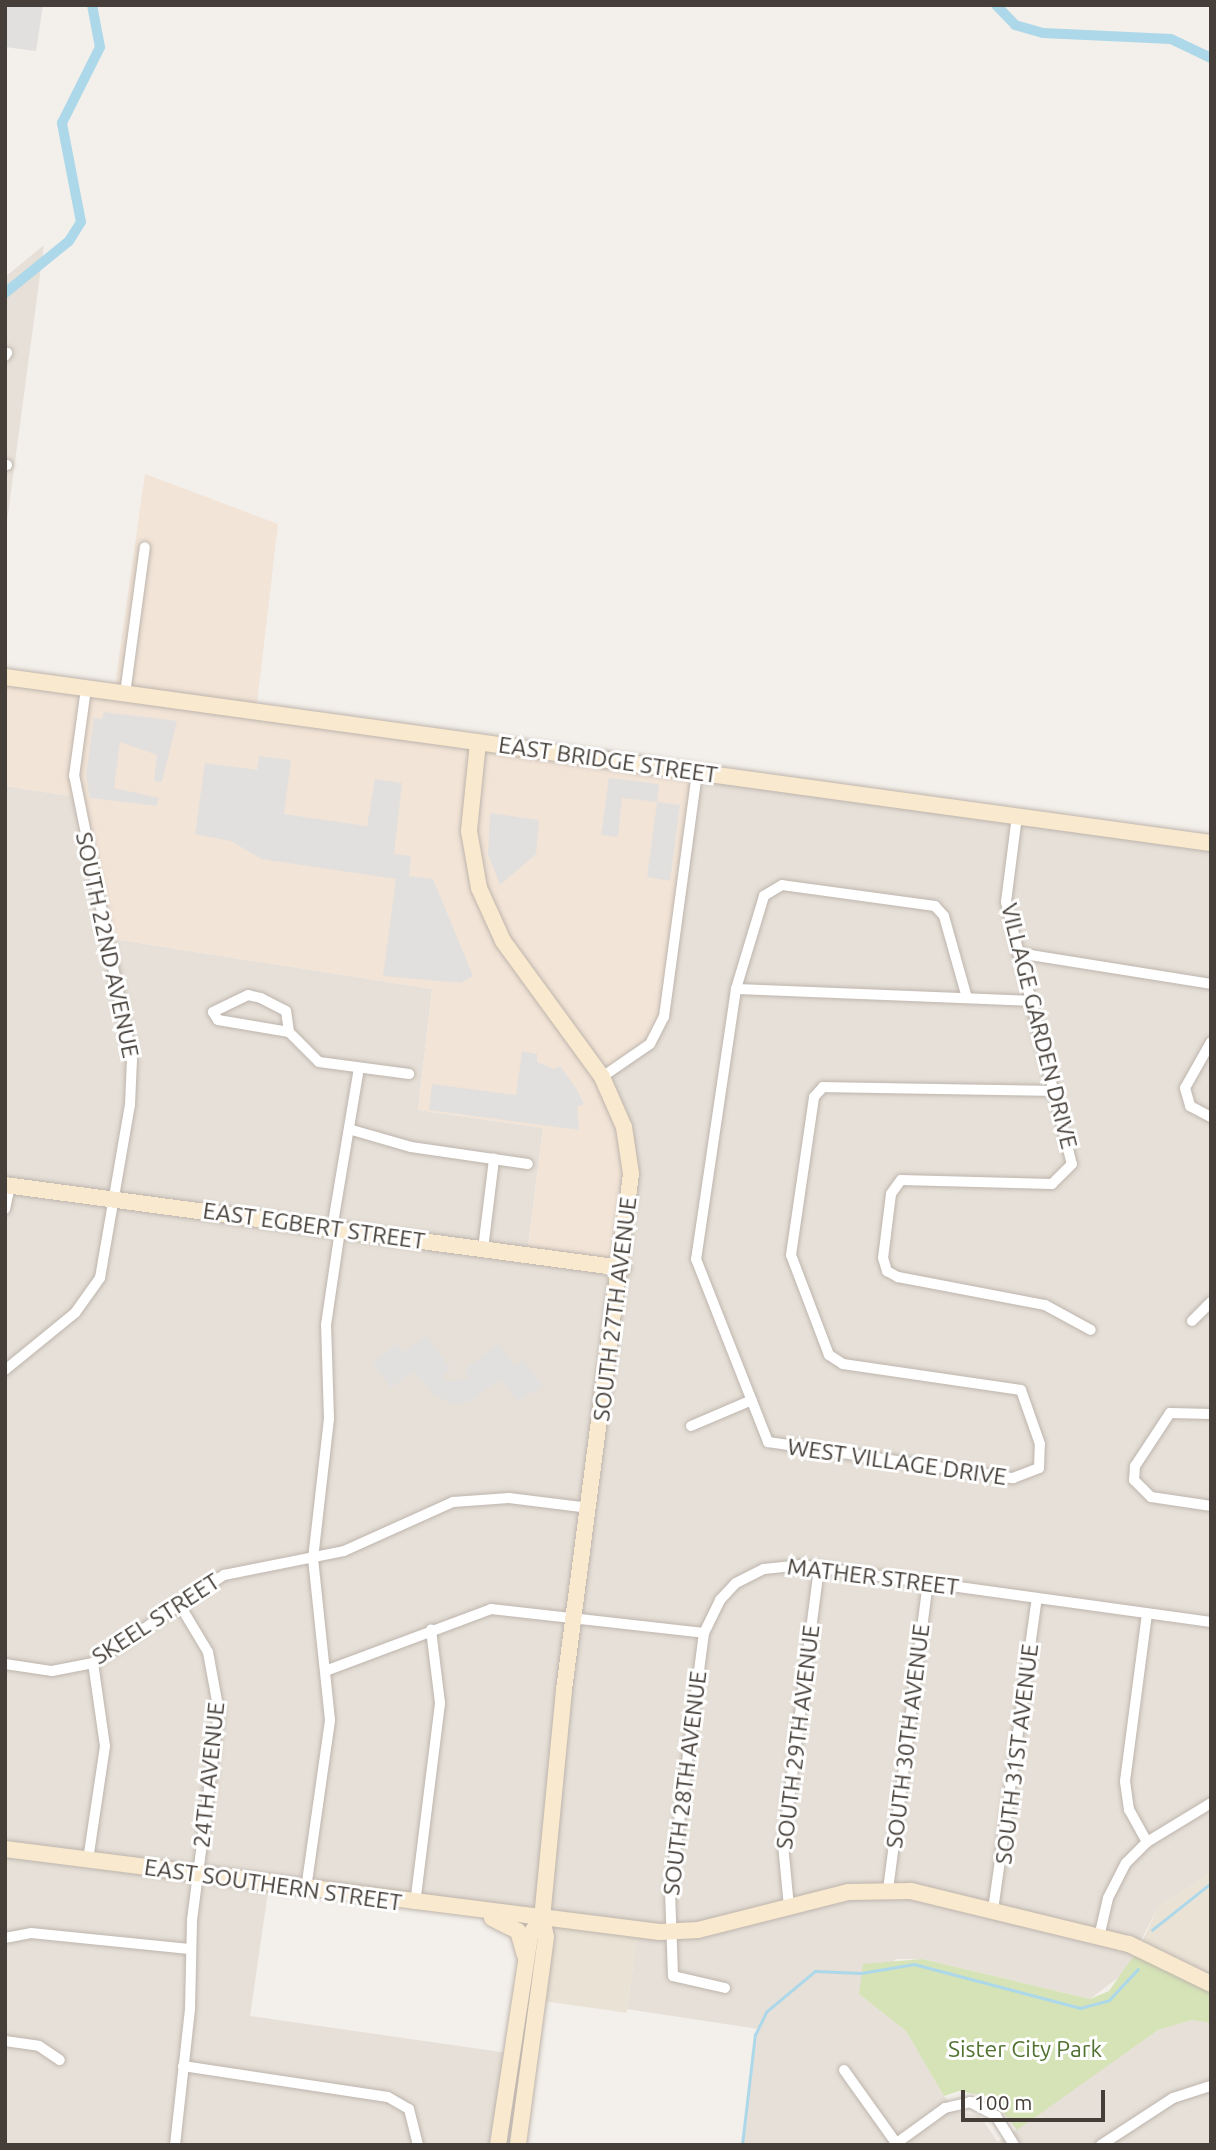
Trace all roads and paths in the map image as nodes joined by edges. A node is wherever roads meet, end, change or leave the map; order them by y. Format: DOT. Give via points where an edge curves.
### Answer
graph roads {
  1 [pos="145,547"];
  2 [pos="5,677"];
  3 [pos="86,688"];
  4 [pos="125,694"];
  5 [pos="478,742"];
  6 [pos="697,772"];
  7 [pos="1017,816"];
  8 [pos="1211,843"];
  9 [pos="1018,953"];
  10 [pos="1211,985"];
  11 [pos="736,989"];
  12 [pos="967,998"];
  13 [pos="1029,1000"];
  14 [pos="289,1032"];
  15 [pos="1211,1042"];
  16 [pos="359,1068"];
  17 [pos="410,1074"];
  18 [pos="602,1077"];
  19 [pos="1053,1091"];
  20 [pos="1211,1118"];
  21 [pos="352,1130"];
  22 [pos="494,1159"];
  23 [pos="528,1164"];
  24 [pos="8,1185"];
  25 [pos="117,1199"];
  26 [pos="5,1209"];
  27 [pos="336,1230"];
  28 [pos="483,1248"];
  29 [pos="622,1268"];
  30 [pos="1211,1302"];
  31 [pos="1192,1321"];
  32 [pos="1091,1330"];
  33 [pos="5,1370"];
  34 [pos="752,1400"];
  35 [pos="1211,1414"];
  36 [pos="691,1426"];
  37 [pos="1211,1506"];
  38 [pos="589,1508"];
  39 [pos="313,1559"];
  40 [pos="819,1567"];
  41 [pos="929,1583"];
  42 [pos="1037,1598"];
  43 [pos="178,1602"];
  44 [pos="1147,1613"];
  45 [pos="575,1615"];
  46 [pos="1211,1622"];
  47 [pos="431,1630"];
  48 [pos="704,1633"];
  49 [pos="93,1663"];
  50 [pos="5,1665"];
  51 [pos="328,1670"];
  52 [pos="1211,1803"];
  53 [pos="1147,1842"];
  54 [pos="5,1849"];
  55 [pos="88,1860"];
  56 [pos="198,1875"];
  57 [pos="306,1889"];
  58 [pos="888,1890"];
  59 [pos="415,1904"];
  60 [pos="789,1907"];
  61 [pos="470,1910"];
  62 [pos="993,1910"];
  63 [pos="542,1917"];
  64 [pos="671,1932"];
  65 [pos="1099,1937"];
  66 [pos="5,1938"];
  67 [pos="189,1949"];
  68 [pos="526,1961"];
  69 [pos="1211,1984"];
  70 [pos="725,1988"];
  71 [pos="5,2041"];
  72 [pos="60,2060"];
  73 [pos="183,2066"];
  74 [pos="845,2070"];
  75 [pos="1211,2086"];
  76 [pos="419,2102"];
  77 [pos="409,2109"];
  78 [pos="895,2144"];
  79 [pos="175,2145"];
  80 [pos="418,2145"];
  81 [pos="498,2145"];
  82 [pos="518,2145"];
  83 [pos="1014,2145"];
  84 [pos="1101,2145"];
  1 -- 4 [label="street"];
  2 -- 3 [label="main road, EAST BRIDGE STREET"];
  3 -- 4 [label="main road, EAST BRIDGE STREET"];
  3 -- 25 [label="street, SOUTH 22ND AVENUE" via="76,791 132,1060"];
  4 -- 5 [label="main road, EAST BRIDGE STREET"];
  5 -- 6 [label="main road, EAST BRIDGE STREET"];
  5 -- 18 [label="main road, SOUTH 27TH AVENUE" via="469,831 484,902 503,941"];
  6 -- 7 [label="main road, EAST BRIDGE STREET"];
  6 -- 18 [label="street" via="664,1017 650,1044"];
  7 -- 8 [label="main road, EAST BRIDGE STREET"];
  7 -- 9 [label="street, VILLAGE GARDEN DRIVE" via="1006,902"];
  9 -- 10 [label="street"];
  9 -- 13 [label="street, VILLAGE GARDEN DRIVE"];
  11 -- 12 [label="street"];
  11 -- 12 [label="street, WEST VILLAGE DRIVE" via="764,896 782,885 940,909"];
  11 -- 34 [label="street, WEST VILLAGE DRIVE" via="696,1264"];
  12 -- 13 [label="street"];
  13 -- 19 [label="street, VILLAGE GARDEN DRIVE"];
  14 -- 14 [label="street" via="286,1011 261,998 248,995 213,1012 218,1020"];
  14 -- 16 [label="street" via="310,1058"];
  15 -- 20 [label="street" via="1185,1088 1190,1106"];
  16 -- 17 [label="street"];
  16 -- 21 [label="street"];
  18 -- 29 [label="main road, SOUTH 27TH AVENUE" via="631,1158"];
  19 -- 32 [label="street, VILLAGE GARDEN DRIVE" via="1073,1156 1065,1177 1052,1184 901,1180 891,1194 883,1258 887,1271 898,1277 1045,1305"];
  19 -- 34 [label="street, WEST VILLAGE DRIVE" via="823,1087 814,1097 791,1255 829,1355 838,1362 1021,1390 1042,1454 1036,1472 999,1477 781,1447 766,1439"];
  21 -- 22 [label="street" via="411,1147"];
  21 -- 27 [label="street"];
  22 -- 23 [label="street"];
  22 -- 28 [label="street"];
  24 -- 25 [label="main road, EAST EGBERT STREET"];
  24 -- 26 [label="street"];
  25 -- 27 [label="main road, EAST EGBERT STREET"];
  25 -- 33 [label="street, SOUTH 22ND AVENUE" via="106,1261 94,1288 60,1326"];
  27 -- 28 [label="main road, EAST EGBERT STREET"];
  27 -- 39 [label="street" via="326,1334 329,1419"];
  28 -- 29 [label="main road, EAST EGBERT STREET"];
  29 -- 38 [label="main road, SOUTH 27TH AVENUE"];
  30 -- 31 [label="street"];
  34 -- 36 [label="street"];
  35 -- 37 [label="street" via="1170,1413 1135,1466 1134,1480 1151,1497"];
  38 -- 39 [label="street, SKEEL STREET" via="468,1499"];
  38 -- 45 [label="main road, SOUTH 27TH AVENUE"];
  39 -- 43 [label="street, SKEEL STREET" via="236,1570"];
  39 -- 51 [label="street"];
  40 -- 41 [label="street, MATHER STREET"];
  40 -- 48 [label="street, MATHER STREET" via="779,1565 746,1577 720,1600"];
  40 -- 60 [label="street, SOUTH 29TH AVENUE" via="783,1845"];
  41 -- 42 [label="street, MATHER STREET"];
  41 -- 58 [label="street, SOUTH 30TH AVENUE"];
  42 -- 44 [label="street, MATHER STREET"];
  42 -- 62 [label="street, SOUTH 31ST AVENUE"];
  43 -- 49 [label="street, SKEEL STREET"];
  43 -- 56 [label="street, 24TH AVENUE" via="208,1652 219,1701"];
  44 -- 46 [label="street, MATHER STREET"];
  44 -- 53 [label="street" via="1125,1782 1129,1810"];
  45 -- 47 [label="street" via="491,1609"];
  45 -- 48 [label="street"];
  45 -- 63 [label="main road, SOUTH 27TH AVENUE"];
  47 -- 51 [label="street" via="384,1654"];
  47 -- 59 [label="street" via="439,1724"];
  48 -- 64 [label="street, SOUTH 28TH AVENUE" via="671,1860"];
  49 -- 50 [label="street, SKEEL STREET" via="52,1671"];
  49 -- 55 [label="street" via="106,1746"];
  51 -- 57 [label="street" via="330,1720"];
  52 -- 53 [label="street"];
  53 -- 65 [label="street" via="1112,1888"];
  54 -- 55 [label="main road, EAST SOUTHERN STREET"];
  55 -- 56 [label="main road, EAST SOUTHERN STREET"];
  56 -- 57 [label="main road, EAST SOUTHERN STREET"];
  56 -- 67 [label="street, 24TH AVENUE"];
  57 -- 59 [label="main road, EAST SOUTHERN STREET"];
  58 -- 60 [label="main road, EAST SOUTHERN STREET"];
  58 -- 62 [label="main road"];
  59 -- 61 [label="main road, EAST SOUTHERN STREET"];
  60 -- 64 [label="main road, EAST SOUTHERN STREET"];
  61 -- 63 [label="main road, EAST SOUTHERN STREET"];
  61 -- 68 [label="main road" via="513,1927"];
  62 -- 65 [label="main road"];
  63 -- 64 [label="main road, EAST SOUTHERN STREET"];
  63 -- 68 [label="main road, SOUTH 27TH AVENUE" via="530,1935"];
  63 -- 82 [label="main road, SOUTH 27TH AVENUE" via="546,1937"];
  64 -- 70 [label="street, SOUTH 28TH AVENUE" via="673,1976"];
  65 -- 69 [label="main road" via="1182,1965"];
  66 -- 67 [label="street" via="31,1933"];
  67 -- 73 [label="street, 24TH AVENUE"];
  68 -- 81 [label="main road, SOUTH 27TH AVENUE"];
  71 -- 72 [label="street" via="39,2046"];
  73 -- 77 [label="street" via="380,2095"];
  73 -- 79 [label="street, 24TH AVENUE"];
  74 -- 78 [label="street"];
  75 -- 84 [label="street" via="1172,2098"];
  76 -- 77 [label="street"];
  77 -- 80 [label="street"];
  78 -- 83 [label="street" via="945,2108 970,2102 996,2116"];
}
